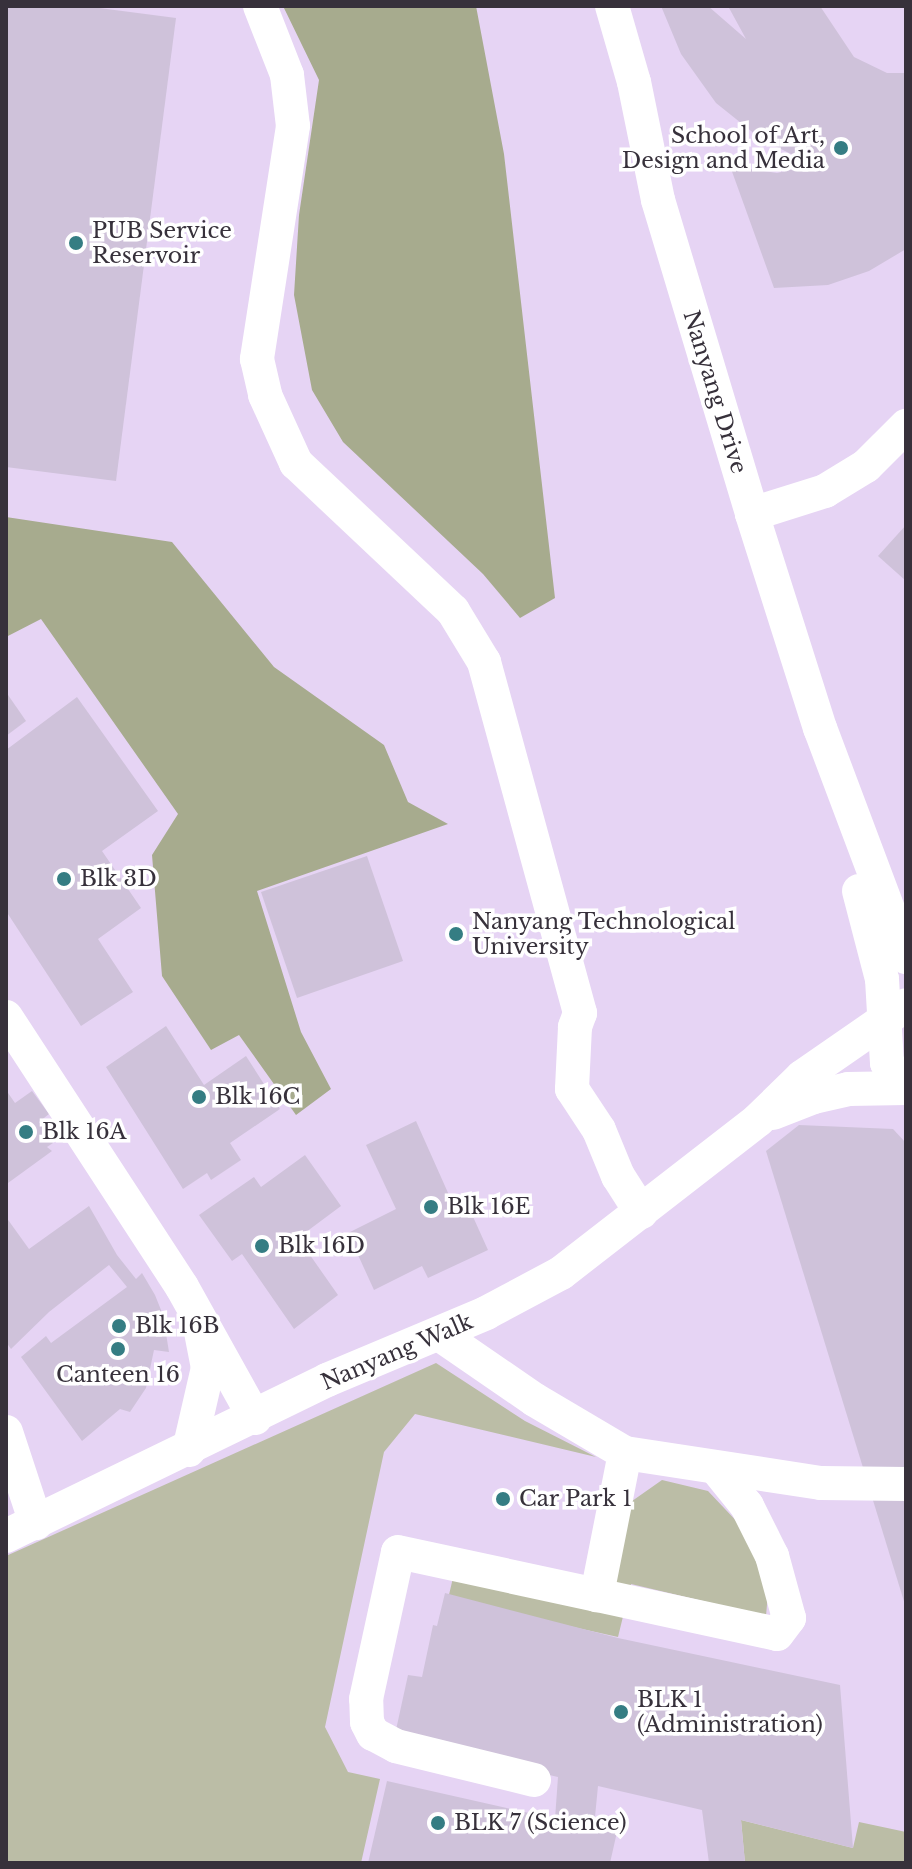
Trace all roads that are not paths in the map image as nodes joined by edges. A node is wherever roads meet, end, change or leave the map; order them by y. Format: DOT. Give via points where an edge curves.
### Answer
graph roads {
  1 [pos="260,6"];
  2 [pos="612,6"];
  3 [pos="906,426"];
  4 [pos="752,514"];
  5 [pos="836,773"];
  6 [pos="906,957"];
  7 [pos="896,1013"];
  8 [pos="6,1017"];
  9 [pos="906,1088"];
  10 [pos="758,1120"];
  11 [pos="641,1212"];
  12 [pos="182,1287"];
  13 [pos="439,1334"];
  14 [pos="255,1418"];
  15 [pos="6,1432"];
  16 [pos="189,1450"];
  17 [pos="625,1453"];
  18 [pos="717,1469"];
  19 [pos="906,1484"];
  20 [pos="21,1529"];
  21 [pos="597,1595"];
  22 [pos="534,1780"];
  1 -- 11 [label="street" via="287,75 293,126 257,359 265,395 296,463 453,611 484,662 580,1013 572,1089"];
  2 -- 4 [label="street, Nanyang Drive" via="658,200"];
  3 -- 4 [label="street" via="866,466 825,491"];
  4 -- 5 [label="street, Nanyang Drive"];
  5 -- 6 [label="street, Nanyang Drive"];
  5 -- 7 [label="street, Nanyang Drive" via="847,850"];
  7 -- 9 [label="street, Nanyang Drive" via="887,1063"];
  7 -- 10 [label="street, Nanyang Walk" via="802,1077"];
  8 -- 12 [label="street"];
  9 -- 10 [label="street, Nanyang Walk" via="848,1089"];
  10 -- 11 [label="street, Nanyang Walk"];
  11 -- 13 [label="street, Nanyang Walk" via="561,1273"];
  12 -- 14 [label="street"];
  12 -- 16 [label="street" via="203,1337 208,1368"];
  13 -- 14 [label="street, Nanyang Walk" via="327,1380"];
  13 -- 17 [label="street"];
  14 -- 16 [label="street, Nanyang Walk"];
  15 -- 20 [label="street"];
  16 -- 20 [label="street, Nanyang Walk"];
  17 -- 18 [label="street"];
  17 -- 21 [label="street"];
  18 -- 19 [label="street" via="821,1483"];
  18 -- 21 [label="street" via="747,1506 772,1556 789,1618 777,1634"];
  21 -- 22 [label="street" via="398,1552 366,1699 373,1734 396,1746"];
}
